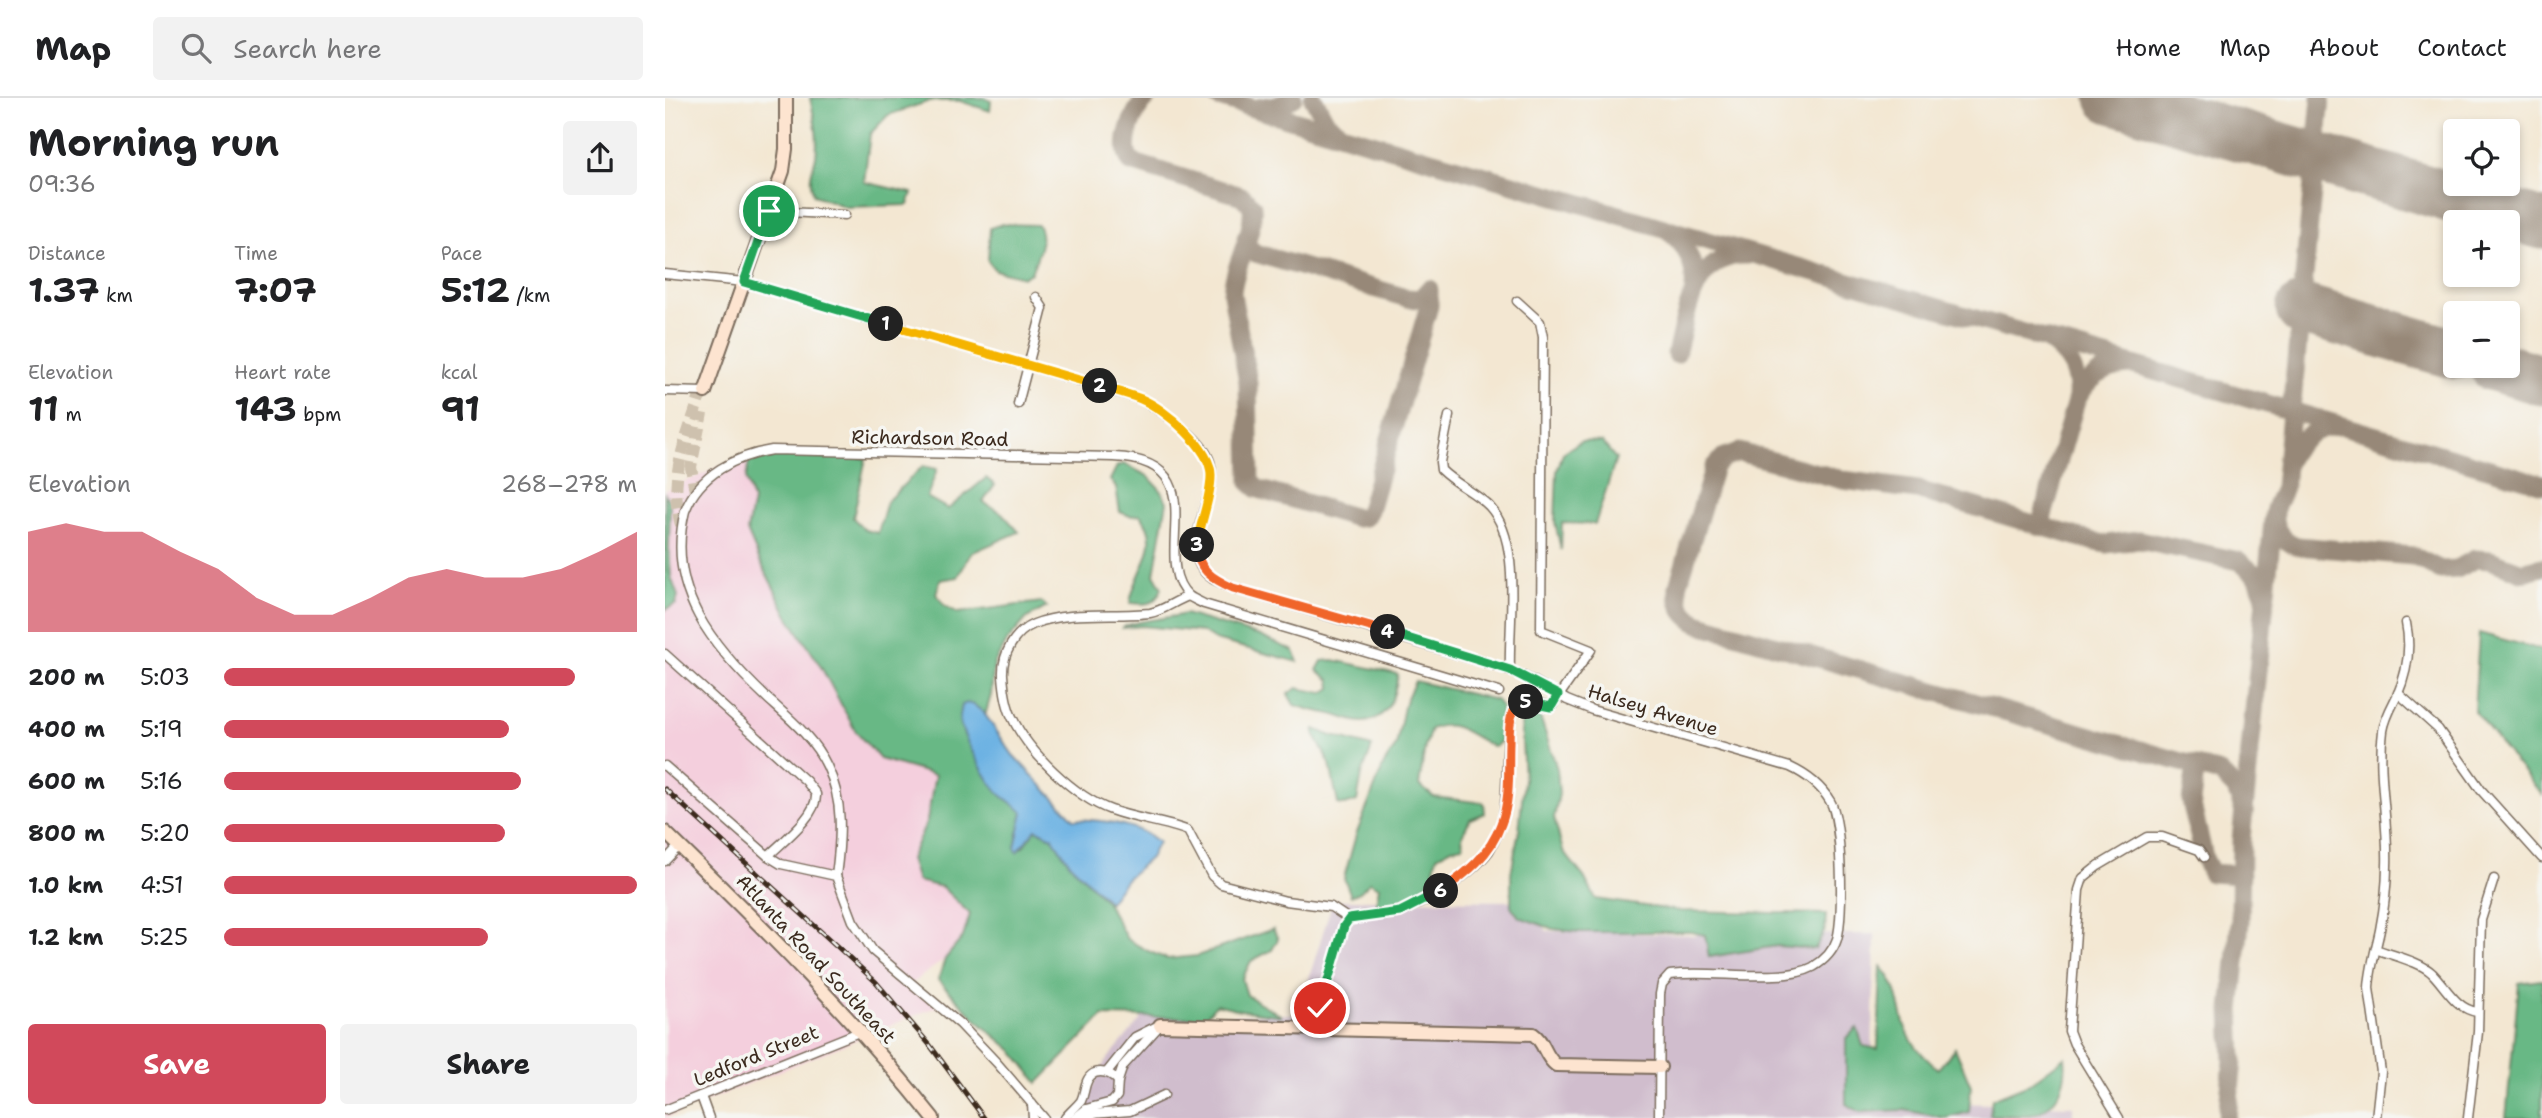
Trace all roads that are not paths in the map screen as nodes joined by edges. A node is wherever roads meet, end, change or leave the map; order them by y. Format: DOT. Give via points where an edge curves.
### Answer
graph roads {
  1 [pos="786,98"];
  2 [pos="769,211"];
  3 [pos="845,215"];
  4 [pos="665,274"];
  5 [pos="744,282"];
  6 [pos="1036,297"];
  7 [pos="1517,301"];
  8 [pos="1028,366"];
  9 [pos="665,391"];
  10 [pos="705,392"];
  11 [pos="1018,404"];
  12 [pos="1449,416"];
  13 [pos="1189,596"];
  14 [pos="2406,623"];
  15 [pos="665,654"];
  16 [pos="1510,670"];
  17 [pos="1499,692"];
  18 [pos="2398,693"];
  19 [pos="1558,695"];
  20 [pos="665,766"];
  21 [pos="665,832"];
  22 [pos="679,846"];
  23 [pos="768,856"];
  24 [pos="2204,857"];
  25 [pos="2542,858"];
  26 [pos="665,861"];
  27 [pos="835,876"];
  28 [pos="2494,879"];
  29 [pos="1349,919"];
  30 [pos="2376,949"];
  31 [pos="2477,1012"];
  32 [pos="1160,1025"];
  33 [pos="1319,1027"];
  34 [pos="859,1032"];
  35 [pos="1660,1067"];
  36 [pos="1107,1072"];
  37 [pos="1118,1081"];
  38 [pos="1085,1091"];
  39 [pos="1164,1095"];
  40 [pos="701,1096"];
  41 [pos="1032,1104"];
  42 [pos="1097,1105"];
  43 [pos="665,1110"];
  44 [pos="1077,1117"];
  45 [pos="709,1118"];
  46 [pos="933,1118"];
  47 [pos="1033,1118"];
  48 [pos="1044,1118"];
  49 [pos="1065,1118"];
  50 [pos="1659,1118"];
  51 [pos="2119,1118"];
  52 [pos="2376,1118"];
  53 [pos="2468,1118"];
  1 -- 2 [label="street" via="783,172"];
  2 -- 3 [label="street"];
  2 -- 5 [label="street"];
  4 -- 5 [label="street, Halsey Avenue"];
  5 -- 8 [label="street, Halsey Avenue"];
  5 -- 10 [label="street"];
  6 -- 8 [label="street" via="1043,308"];
  7 -- 19 [label="street" via="1540,322 1543,337 1541,630 1591,650"];
  8 -- 11 [label="street"];
  8 -- 16 [label="street, Halsey Avenue" via="1144,400 1203,449 1212,475 1196,553 1212,578 1245,592"];
  9 -- 10 [label="street"];
  12 -- 16 [label="street" via="1441,470 1488,506 1510,549"];
  13 -- 17 [label="street"];
  13 -- 27 [label="street, Richardson Road" via="1176,573 1172,488 1154,466 1134,459 772,450 743,456 716,471 695,492 681,525 677,551 681,580 710,641 810,739 828,767 841,824"];
  13 -- 29 [label="street" via="1152,612 1076,616 1025,628 1010,646 1003,666 1011,717 1077,793 1109,810 1188,831 1221,884 1331,907"];
  14 -- 18 [label="street" via="2410,642"];
  15 -- 23 [label="street" via="816,794 815,806"];
  16 -- 19 [label="street, Halsey Avenue"];
  18 -- 25 [label="street" via="2438,729 2481,790"];
  18 -- 30 [label="street" via="2383,729 2388,866"];
  19 -- 29 [label="street" via="1551,707 1529,701 1512,713 1506,810 1489,851 1426,901 1400,912"];
  19 -- 35 [label="street, Halsey Avenue" via="1592,710 1790,767 1806,775 1835,810 1839,930 1830,953 1815,966 1795,973 1670,975 1660,994"];
  20 -- 23 [label="street"];
  21 -- 22 [label="street, Atlanta Road Southeast"];
  22 -- 26 [label="street"];
  22 -- 34 [label="street, Atlanta Road Southeast"];
  23 -- 27 [label="street" via="781,864"];
  24 -- 51 [label="street" via="2199,850 2162,837 2147,837 2098,866 2083,878 2079,890 2069,1031"];
  27 -- 41 [label="street" via="853,921 873,951 960,1024"];
  28 -- 31 [label="street" via="2480,920"];
  29 -- 33 [label="street" via="1323,996"];
  30 -- 31 [label="street" via="2430,971 2457,1003"];
  30 -- 52 [label="street" via="2369,988 2381,1072"];
  31 -- 53 [label="street"];
  32 -- 33 [label="street"];
  32 -- 36 [label="street" via="1135,1037"];
  32 -- 37 [label="street" via="1123,1066"];
  33 -- 35 [label="street" via="1533,1034 1556,1065"];
  34 -- 40 [label="street, Ledford Street"];
  34 -- 46 [label="street, Atlanta Road Southeast"];
  35 -- 50 [label="street, Halsey Avenue"];
  36 -- 37 [label="street"];
  36 -- 38 [label="street" via="1094,1073"];
  37 -- 42 [label="street" via="1118,1096"];
  38 -- 42 [label="street"];
  38 -- 49 [label="street"];
  39 -- 44 [label="street" via="1129,1111"];
  40 -- 43 [label="street, Ledford Street"];
  40 -- 45 [label="street"];
  41 -- 47 [label="street"];
  41 -- 48 [label="street"];
  42 -- 44 [label="street"];
}
